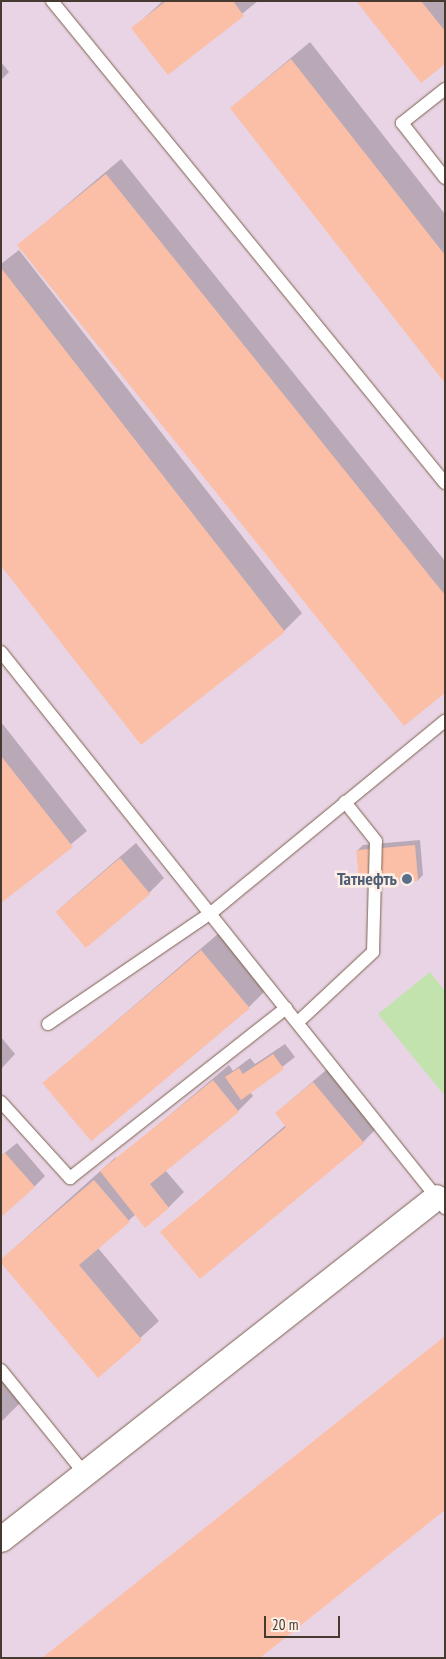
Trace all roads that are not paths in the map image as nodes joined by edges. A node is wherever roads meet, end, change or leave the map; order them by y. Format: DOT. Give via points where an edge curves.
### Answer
graph roads {
  1 [pos="52,1"];
  2 [pos="445,89"];
  3 [pos="445,178"];
  4 [pos="445,483"];
  5 [pos="1,652"];
  6 [pos="445,721"];
  7 [pos="345,802"];
  8 [pos="211,913"];
  9 [pos="286,1008"];
  10 [pos="298,1022"];
  11 [pos="48,1024"];
  12 [pos="1,1102"];
  13 [pos="442,1199"];
  14 [pos="1,1370"];
  15 [pos="85,1474"];
  16 [pos="1,1539"];
  1 -- 4 [label="lane"];
  2 -- 3 [label="lane" via="402,124"];
  5 -- 8 [label="lane"];
  6 -- 7 [label="lane"];
  7 -- 8 [label="lane"];
  7 -- 10 [label="lane" via="376,841 373,952"];
  8 -- 9 [label="lane"];
  8 -- 11 [label="lane"];
  9 -- 10 [label="lane"];
  9 -- 12 [label="lane" via="70,1178"];
  10 -- 13 [label="lane"];
  13 -- 15 [label="street"];
  14 -- 15 [label="lane"];
  15 -- 16 [label="street"];
}
